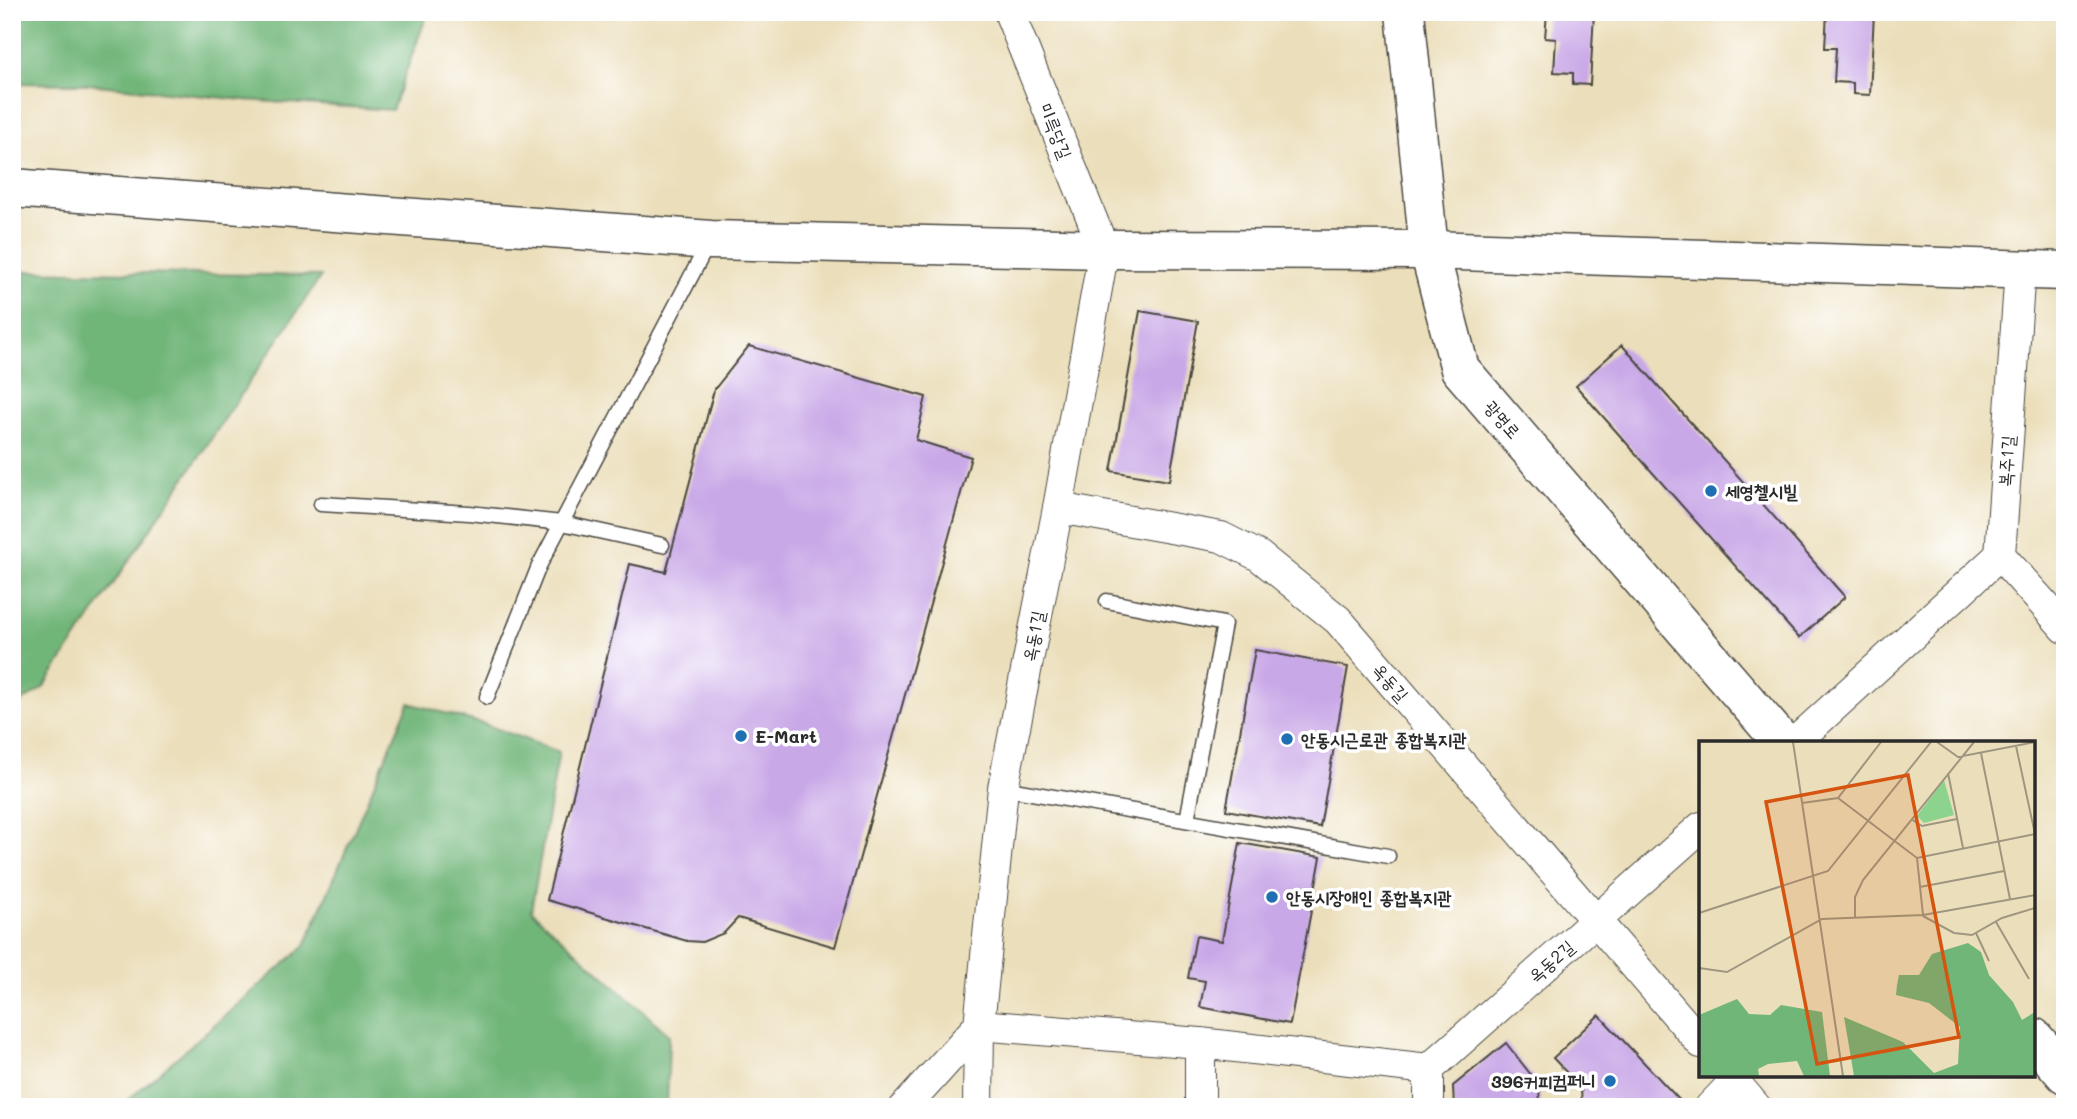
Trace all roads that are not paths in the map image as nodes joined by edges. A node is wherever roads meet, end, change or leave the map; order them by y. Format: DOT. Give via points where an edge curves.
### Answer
graph roads {
  1 [pos="1009,12"];
  2 [pos="1405,12"];
  3 [pos="12,188"];
  4 [pos="711,240"];
  5 [pos="1104,249"];
  6 [pos="1429,250"];
  7 [pos="2020,269"];
  8 [pos="2065,271"];
  9 [pos="321,504"];
  10 [pos="1058,508"];
  11 [pos="562,523"];
  12 [pos="662,545"];
  13 [pos="2000,555"];
  14 [pos="1107,601"];
  15 [pos="2065,628"];
  16 [pos="487,697"];
  17 [pos="1781,741"];
  18 [pos="1796,741"];
  19 [pos="1003,788"];
  20 [pos="1187,820"];
  21 [pos="1699,829"];
  22 [pos="1388,856"];
  23 [pos="1597,921"];
  24 [pos="979,1026"];
  25 [pos="2035,1039"];
  26 [pos="1699,1040"];
  27 [pos="1200,1043"];
  28 [pos="1429,1069"];
  29 [pos="2065,1074"];
  30 [pos="1732,1079"];
  31 [pos="905,1107"];
  32 [pos="978,1107"];
  33 [pos="1200,1107"];
  34 [pos="1429,1107"];
  35 [pos="1710,1107"];
  36 [pos="1756,1107"];
  1 -- 5 [label="street, 미륵당길"];
  2 -- 6 [label="street, 광명로"];
  3 -- 4 [label="street"];
  4 -- 5 [label="street"];
  4 -- 11 [label="lane"];
  5 -- 6 [label="street"];
  5 -- 10 [label="street, 옥동1길"];
  6 -- 7 [label="street"];
  6 -- 17 [label="street, 광명로" via="1460,369"];
  7 -- 8 [label="street"];
  7 -- 13 [label="street, 복주1길"];
  9 -- 11 [label="lane"];
  10 -- 19 [label="street, 옥동1길"];
  10 -- 23 [label="street, 옥동길" via="1221,537 1259,556 1338,620"];
  11 -- 12 [label="lane"];
  11 -- 16 [label="lane" via="539,566"];
  13 -- 15 [label="street"];
  13 -- 18 [label="street"];
  14 -- 20 [label="lane" via="1224,624"];
  19 -- 20 [label="lane"];
  19 -- 24 [label="street, 옥동1길"];
  20 -- 22 [label="lane"];
  21 -- 23 [label="street, 옥동2길"];
  23 -- 26 [label="street, 옥동길"];
  23 -- 28 [label="street, 옥동2길"];
  24 -- 27 [label="street"];
  24 -- 31 [label="street"];
  24 -- 32 [label="street, 옥동1길"];
  25 -- 29 [label="street"];
  27 -- 28 [label="street"];
  27 -- 33 [label="street"];
  28 -- 34 [label="street"];
  30 -- 35 [label="street"];
  30 -- 36 [label="street"];
}
